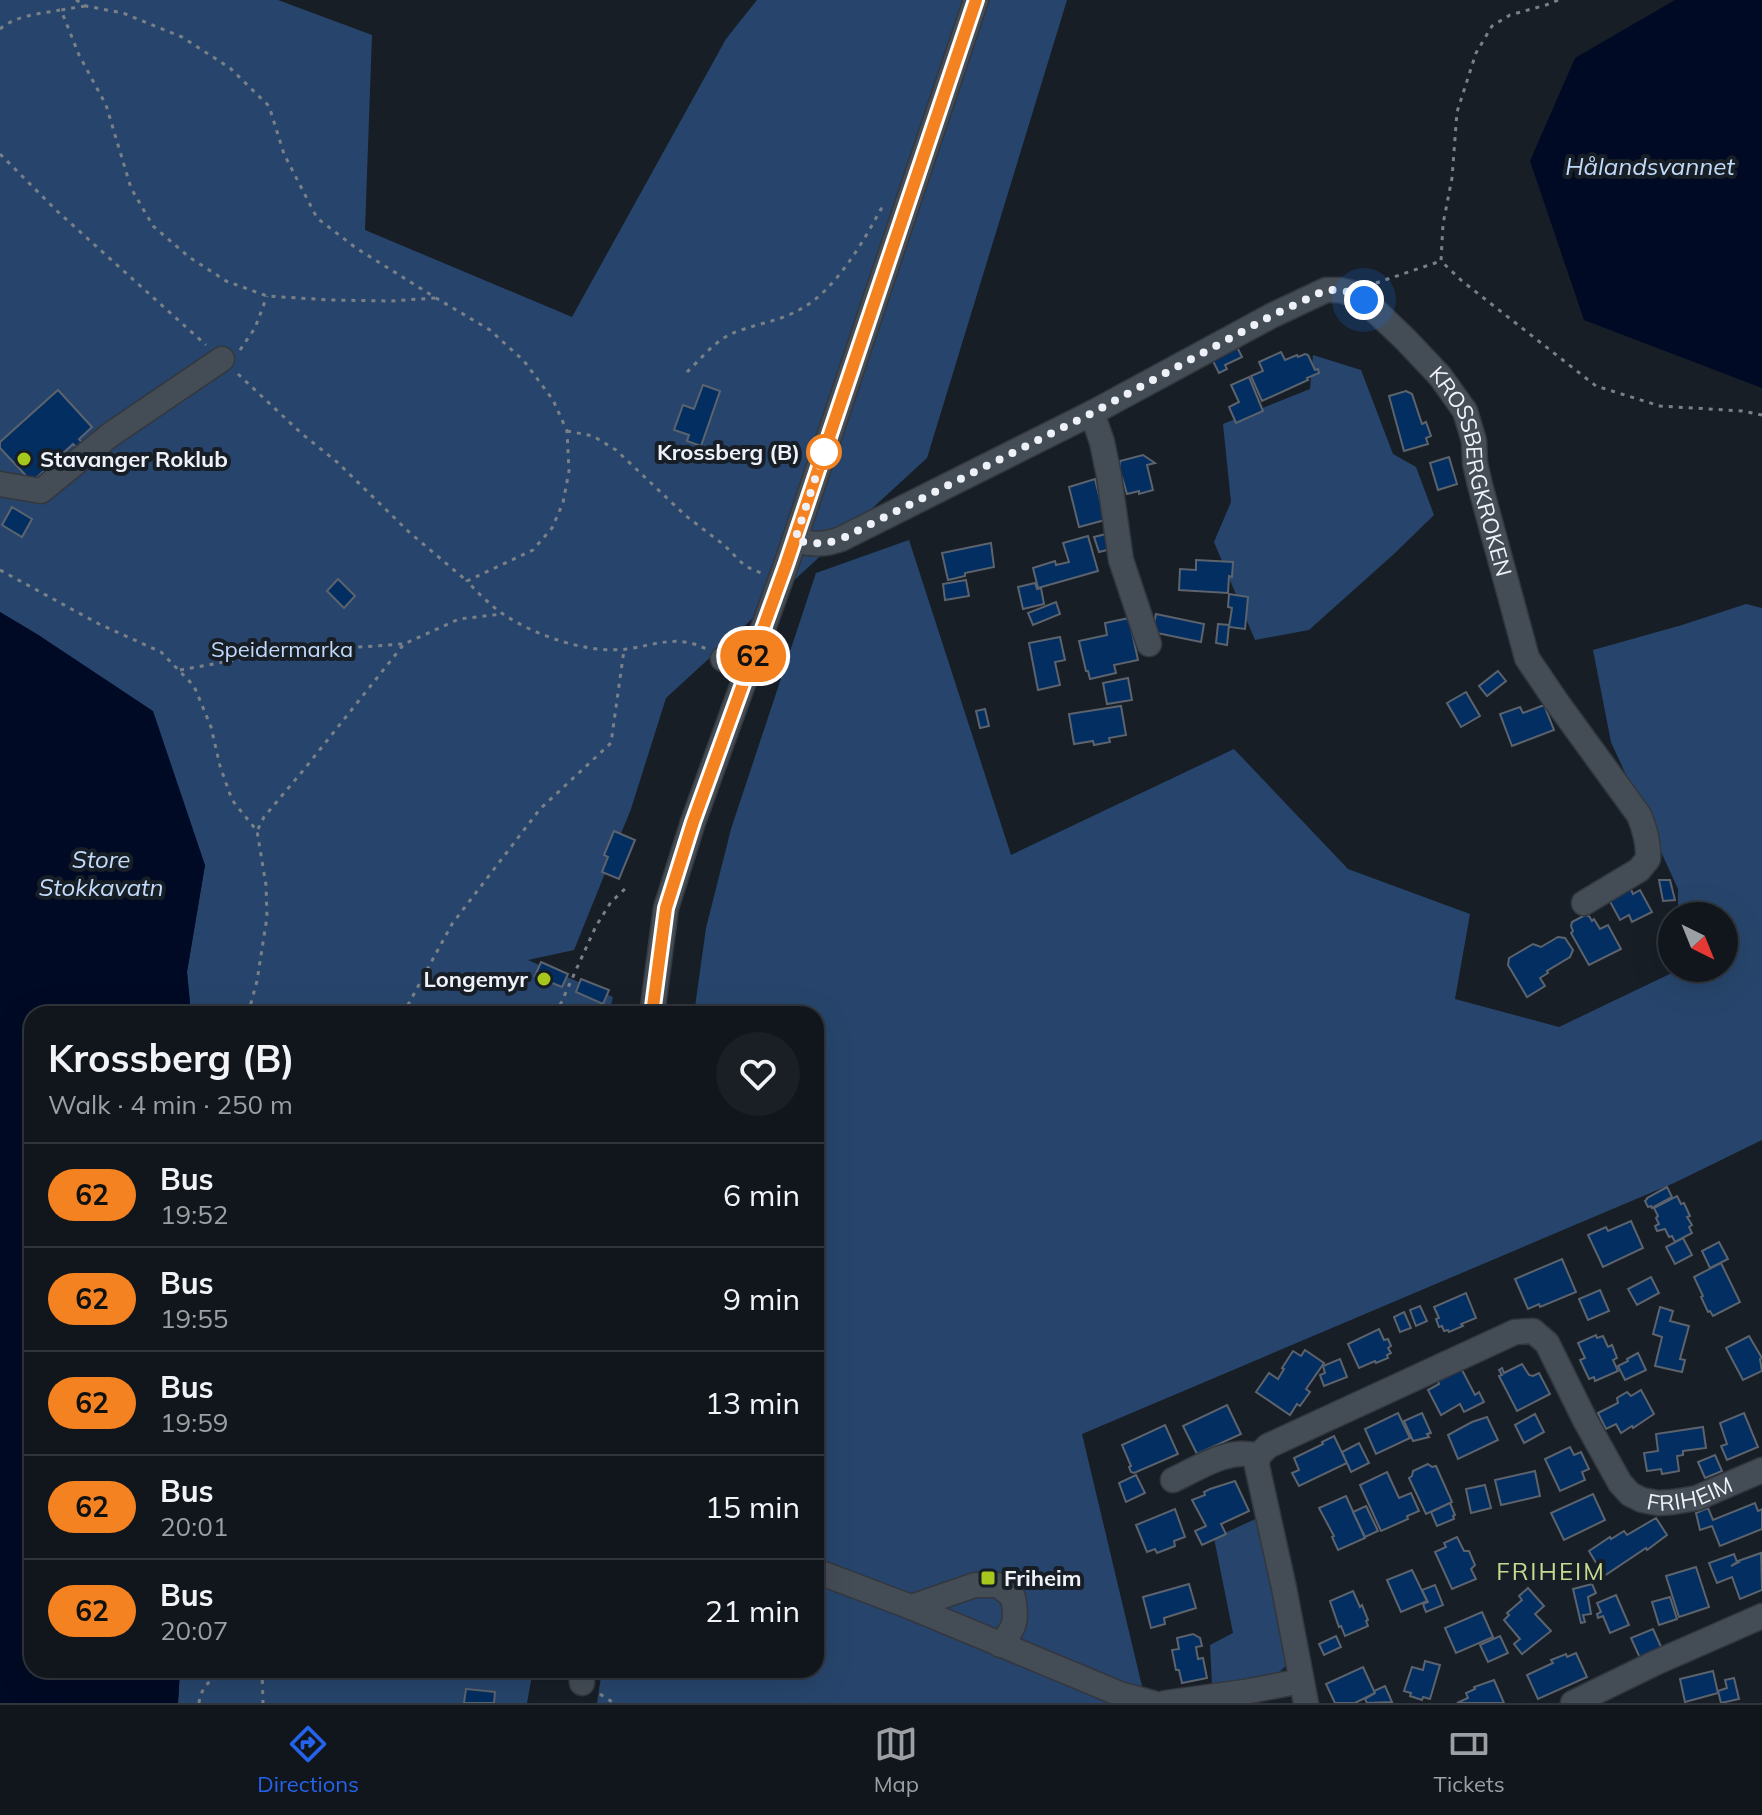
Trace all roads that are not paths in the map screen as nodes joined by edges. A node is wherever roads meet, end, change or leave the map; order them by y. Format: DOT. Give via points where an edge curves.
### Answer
graph roads {
  1 [pos="976,0"];
  2 [pos="222,359"];
  3 [pos="1092,413"];
  4 [pos="0,484"];
  5 [pos="795,540"];
  6 [pos="1149,644"];
  7 [pos="723,659"];
  8 [pos="748,669"];
  9 [pos="1584,903"];
  10 [pos="653,1006"];
  11 [pos="1258,1456"];
  12 [pos="1762,1470"];
  13 [pos="1173,1480"];
  14 [pos="824,1574"];
  15 [pos="911,1607"];
  16 [pos="1762,1616"];
  17 [pos="1000,1645"];
  18 [pos="1304,1692"];
  19 [pos="1153,1703"];
  20 [pos="1165,1703"];
  21 [pos="1573,1703"];
  1 -- 5 [label="street"];
  2 -- 4 [label="street" via="110,435 41,491"];
  3 -- 5 [label="street" via="841,539 825,544"];
  3 -- 6 [label="street" via="1109,476 1121,560"];
  3 -- 9 [label="street, KROSSBERGKROKEN" via="1326,290 1364,300 1405,339 1465,411 1527,658 1645,829 1648,859 1639,870"];
  5 -- 8 [label="street"];
  7 -- 8 [label="street"];
  8 -- 10 [label="street" via="666,908"];
  11 -- 12 [label="street, FRIHEIM" via="1268,1446 1515,1332 1533,1331 1547,1343 1630,1494 1658,1503 1697,1498"];
  11 -- 13 [label="street, FRIHEIM" via="1236,1453"];
  11 -- 18 [label="street"];
  14 -- 15 [label="street"];
  15 -- 17 [label="street"];
  15 -- 17 [label="street" via="975,1585 998,1585 1013,1597 1016,1615 1013,1631"];
  16 -- 21 [label="street"];
  17 -- 19 [label="street"];
  18 -- 20 [label="street" via="1244,1692"];
}
